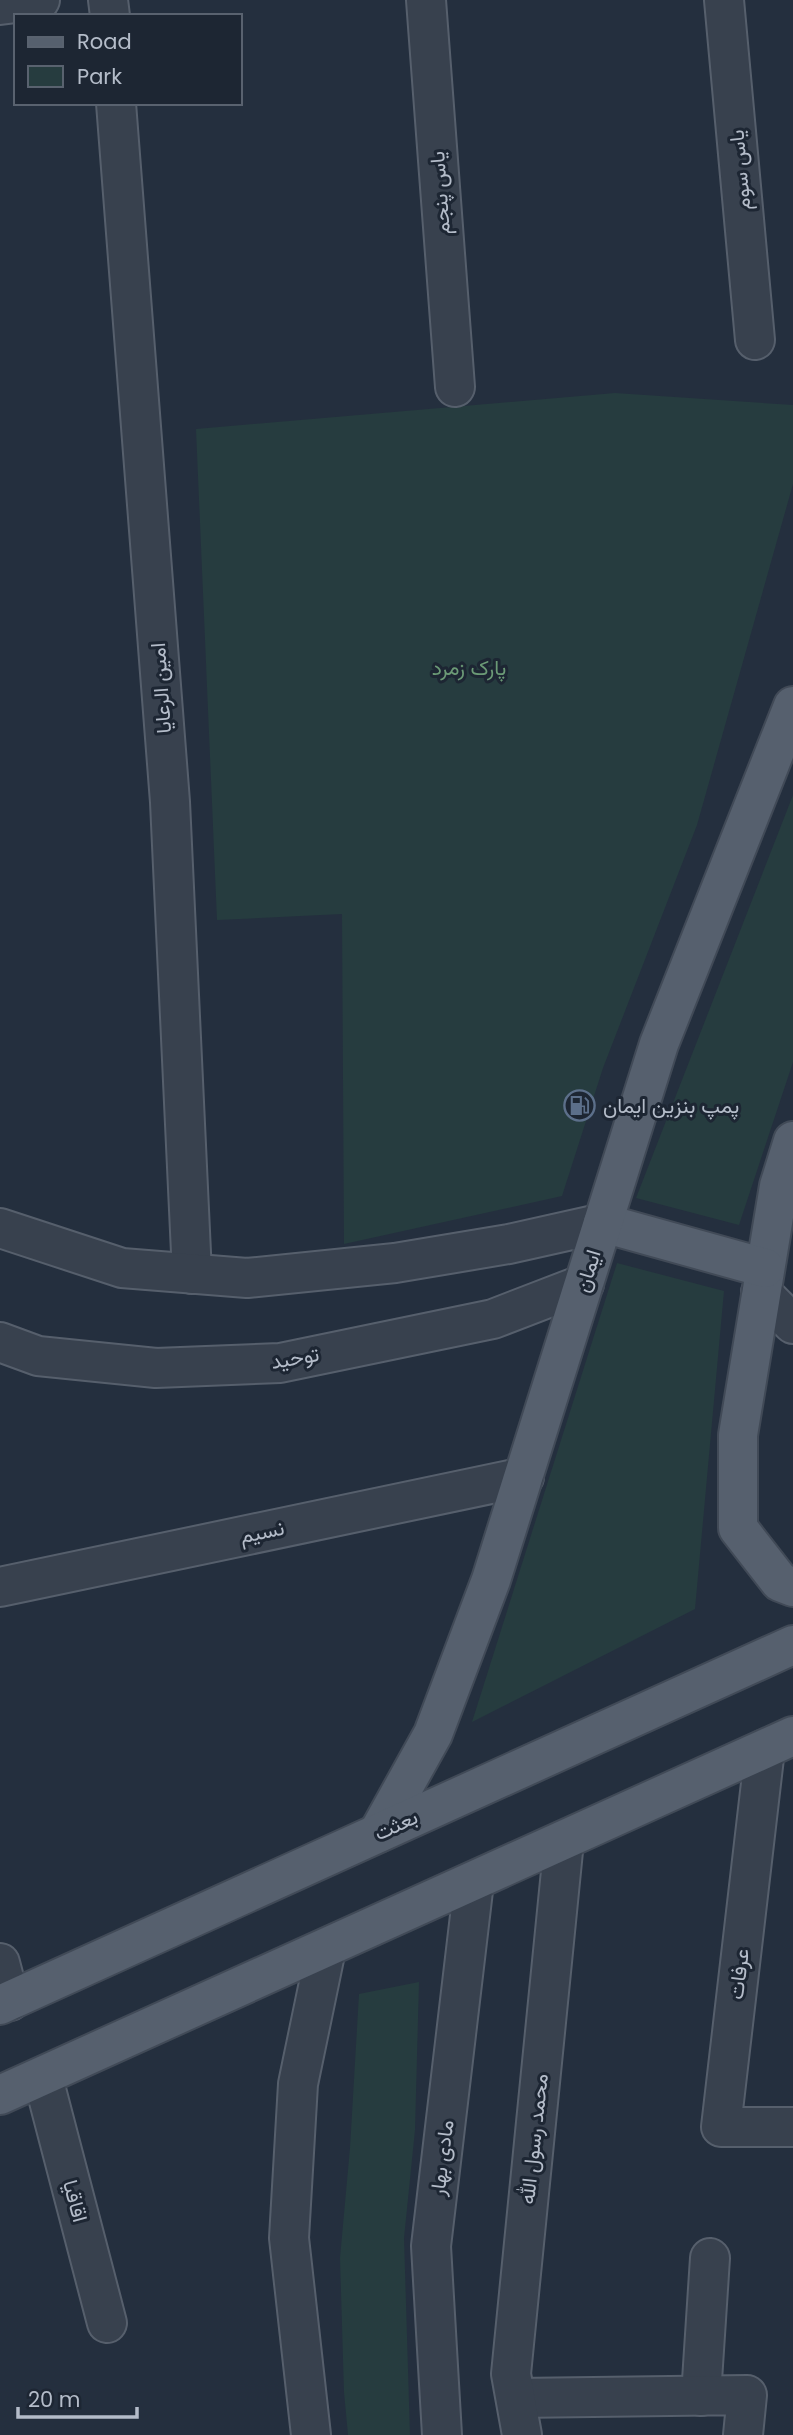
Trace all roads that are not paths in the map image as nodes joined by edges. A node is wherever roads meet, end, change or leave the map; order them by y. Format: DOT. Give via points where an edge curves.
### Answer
graph roads {
  1 [pos="40,0"];
  2 [pos="426,0"];
  3 [pos="724,0"];
  4 [pos="0,5"];
  5 [pos="116,105"];
  6 [pos="755,340"];
  7 [pos="455,387"];
  8 [pos="793,706"];
  9 [pos="793,1141"];
  10 [pos="603,1223"];
  11 [pos="0,1228"];
  12 [pos="192,1274"];
  13 [pos="763,1280"];
  14 [pos="584,1284"];
  15 [pos="793,1324"];
  16 [pos="0,1342"];
  17 [pos="524,1477"];
  18 [pos="0,1587"];
  19 [pos="793,1587"];
  20 [pos="793,1645"];
  21 [pos="779,1743"];
  22 [pos="378,1833"];
  23 [pos="564,1841"];
  24 [pos="474,1882"];
  25 [pos="326,1949"];
  26 [pos="0,1963"];
  27 [pos="5,2003"];
  28 [pos="43,2078"];
  29 [pos="0,2095"];
  30 [pos="793,2127"];
  31 [pos="710,2258"];
  32 [pos="107,2323"];
  33 [pos="701,2396"];
  34 [pos="516,2398"];
  35 [pos="311,2435"];
  36 [pos="442,2435"];
  37 [pos="522,2435"];
  38 [pos="743,2435"];
  1 -- 4 [label="street"];
  2 -- 7 [label="street, یاس پنجم"];
  3 -- 6 [label="street, یاس سوم"];
  5 -- 12 [label="street, امین الرعایا" via="170,802"];
  8 -- 10 [label="main road, ایمان" via="659,1044"];
  9 -- 13 [label="main road" via="779,1186"];
  10 -- 12 [label="street" via="395,1263 247,1278"];
  10 -- 13 [label="main road"];
  10 -- 14 [label="main road, ایمان"];
  11 -- 12 [label="street" via="122,1268"];
  13 -- 15 [label="street"];
  13 -- 19 [label="main road" via="738,1435 738,1528 780,1582"];
  14 -- 16 [label="street, توحید" via="493,1319 280,1363 156,1367 38,1356"];
  14 -- 17 [label="main road, ایمان"];
  17 -- 18 [label="street, نسیم"];
  17 -- 22 [label="main road, ایمان" via="433,1734"];
  20 -- 22 [label="main road, بعثت"];
  21 -- 23 [label="main road"];
  21 -- 30 [label="street, عرفات" via="720,2127"];
  22 -- 27 [label="main road, بعثت"];
  23 -- 24 [label="main road"];
  23 -- 34 [label="street, محمد رسول الله" via="511,2374"];
  24 -- 25 [label="main road"];
  24 -- 36 [label="street, مادی بهار" via="431,2246"];
  25 -- 28 [label="main road"];
  25 -- 35 [label="street" via="298,2084 289,2238"];
  26 -- 27 [label="street"];
  28 -- 29 [label="main road"];
  28 -- 32 [label="street, اقاقیا"];
  31 -- 33 [label="street"];
  33 -- 34 [label="street"];
  33 -- 38 [label="street" via="747,2395"];
  34 -- 37 [label="street, محمد رسول الله"];
}
